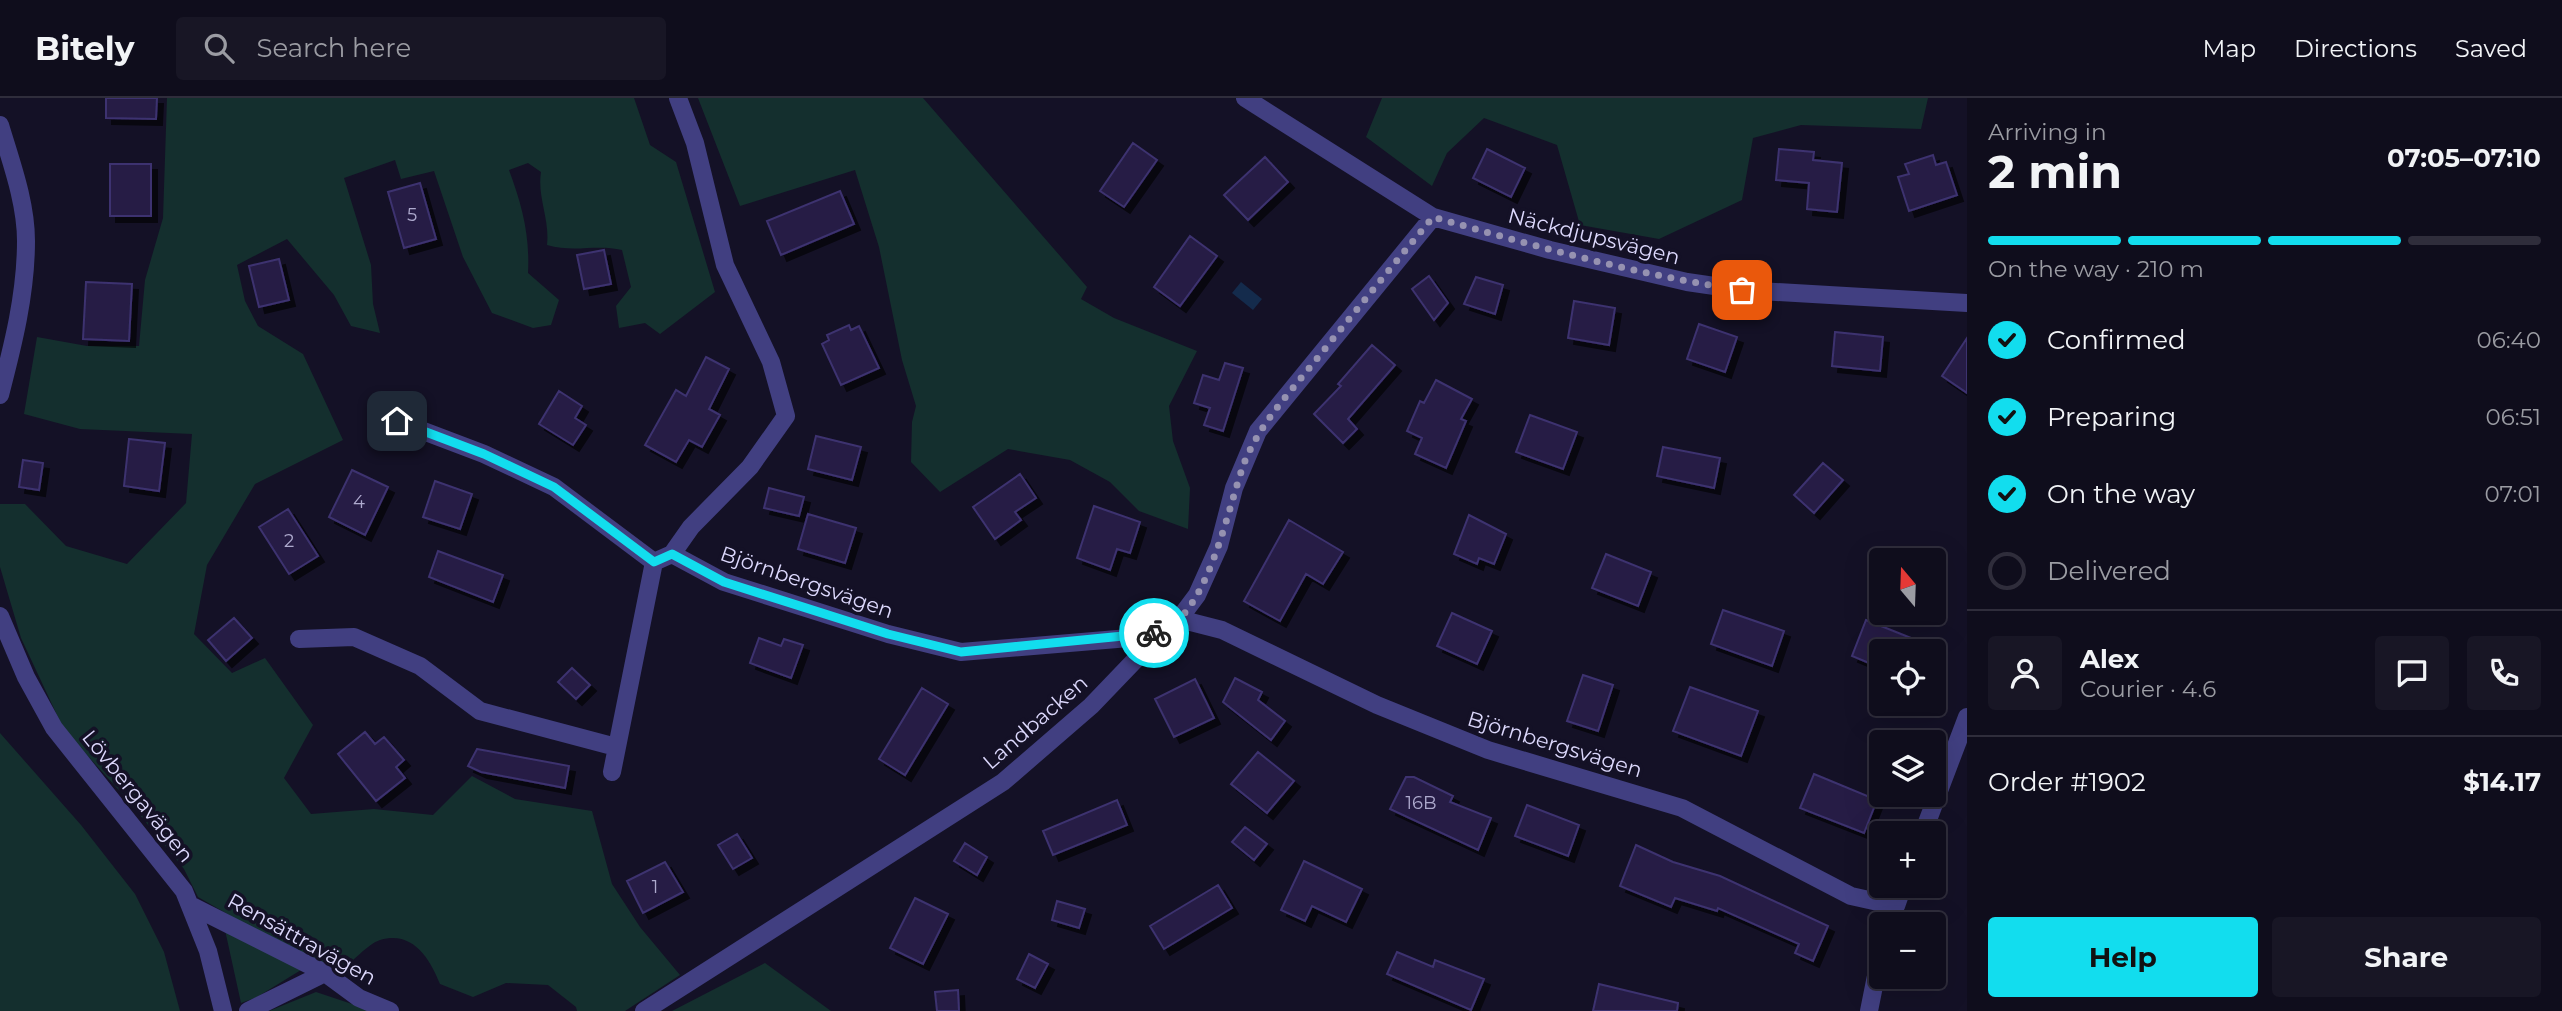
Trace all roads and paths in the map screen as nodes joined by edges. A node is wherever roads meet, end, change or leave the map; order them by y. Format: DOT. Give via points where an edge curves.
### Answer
graph roads {
  1 [pos="678,98"];
  2 [pos="1245,98"];
  3 [pos="0,125"];
  4 [pos="1433,217"];
  5 [pos="1967,303"];
  6 [pos="0,395"];
  7 [pos="397,421"];
  8 [pos="672,554"];
  9 [pos="654,562"];
  10 [pos="0,616"];
  11 [pos="1179,619"];
  12 [pos="1162,632"];
  13 [pos="299,639"];
  14 [pos="1967,716"];
  15 [pos="616,747"];
  16 [pos="612,772"];
  17 [pos="1928,821"];
  18 [pos="1899,898"];
  19 [pos="192,906"];
  20 [pos="1896,906"];
  21 [pos="1894,912"];
  22 [pos="325,973"];
  23 [pos="1873,989"];
  24 [pos="223,1011"];
  25 [pos="248,1011"];
  26 [pos="390,1011"];
  27 [pos="645,1011"];
  28 [pos="1868,1011"];
  1 -- 8 [label="street" via="695,143 725,265 771,362 786,415 750,467 691,527"];
  2 -- 4 [label="street, Näckdjupsvägen"];
  3 -- 6 [label="street" via="19,190 26,240 19,322"];
  4 -- 5 [label="street, Näckdjupsvägen" via="1687,282 1756,291"];
  4 -- 11 [label="street, Landbacken" via="1258,431 1234,488 1219,546 1197,595"];
  7 -- 9 [label="street" via="554,487"];
  8 -- 9 [label="street"];
  8 -- 12 [label="street, Björnbergsvägen" via="724,582 961,652"];
  9 -- 15 [label="street"];
  10 -- 19 [label="street, Lövbergavägen" via="54,728"];
  11 -- 12 [label="street, Landbacken"];
  11 -- 20 [label="street, Björnbergsvägen" via="1222,630 1377,705 1488,750 1682,808 1851,896"];
  12 -- 27 [label="street, Landbacken" via="1091,706 1003,782"];
  13 -- 15 [label="street" via="354,637 420,666 480,710"];
  14 -- 17 [label="street"];
  15 -- 16 [label="street"];
  18 -- 20 [label="street"];
  19 -- 22 [label="street, Rensättravägen"];
  19 -- 24 [label="street, Lövbergavägen"];
  20 -- 21 [label="street"];
  22 -- 25 [label="street"];
  22 -- 26 [label="street, Rensättravägen" via="359,998"];
  23 -- 28 [label="street"];
}
